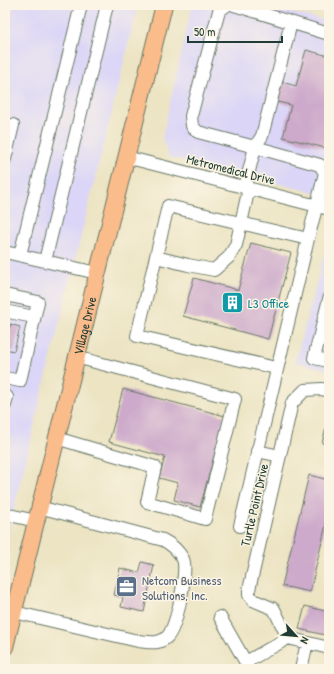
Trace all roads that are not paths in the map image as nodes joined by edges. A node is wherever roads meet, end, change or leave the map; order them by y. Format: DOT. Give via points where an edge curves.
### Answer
graph roads {
  1 [pos="81,5"];
  2 [pos="107,5"];
  3 [pos="164,5"];
  4 [pos="227,5"];
  5 [pos="234,5"];
  6 [pos="291,23"];
  7 [pos="329,34"];
  8 [pos="14,125"];
  9 [pos="255,147"];
  10 [pos="126,157"];
  11 [pos="5,160"];
  12 [pos="247,188"];
  13 [pos="316,206"];
  14 [pos="329,209"];
  15 [pos="241,223"];
  16 [pos="308,239"];
  17 [pos="5,252"];
  18 [pos="20,255"];
  19 [pos="156,257"];
  20 [pos="45,261"];
  21 [pos="97,273"];
  22 [pos="5,295"];
  23 [pos="329,299"];
  24 [pos="9,312"];
  25 [pos="34,317"];
  26 [pos="76,357"];
  27 [pos="329,361"];
  28 [pos="276,368"];
  29 [pos="5,378"];
  30 [pos="329,391"];
  31 [pos="5,397"];
  32 [pos="5,405"];
  33 [pos="56,438"];
  34 [pos="257,451"];
  35 [pos="280,456"];
  36 [pos="5,514"];
  37 [pos="38,514"];
  38 [pos="240,526"];
  39 [pos="14,612"];
  40 [pos="220,617"];
  41 [pos="288,638"];
  42 [pos="307,643"];
  43 [pos="5,647"];
  44 [pos="329,648"];
  45 [pos="248,666"];
  46 [pos="301,669"];
  1 -- 18 [label="street"];
  2 -- 20 [label="street"];
  3 -- 10 [label="main road, Village Drive"];
  4 -- 9 [label="street" via="219,11 191,116 192,126 198,132"];
  5 -- 6 [label="street"];
  6 -- 7 [label="street"];
  6 -- 9 [label="street" via="262,136"];
  8 -- 11 [label="street"];
  9 -- 12 [label="street"];
  9 -- 13 [label="street" via="320,164 325,173"];
  10 -- 12 [label="street, Metromedical Drive"];
  10 -- 21 [label="main road, Village Drive"];
  12 -- 13 [label="street, Metromedical Drive"];
  12 -- 15 [label="street"];
  13 -- 14 [label="street, Metromedical Drive"];
  13 -- 16 [label="street"];
  15 -- 16 [label="street"];
  15 -- 19 [label="street" via="236,245 229,257 214,270"];
  15 -- 19 [label="street" via="168,206"];
  16 -- 28 [label="street"];
  17 -- 18 [label="street"];
  18 -- 20 [label="street"];
  19 -- 28 [label="street" via="137,336"];
  20 -- 21 [label="street"];
  21 -- 26 [label="main road, Village Drive"];
  22 -- 25 [label="street" via="38,302"];
  23 -- 27 [label="street" via="314,358"];
  24 -- 25 [label="street"];
  25 -- 29 [label="street" via="20,382"];
  26 -- 33 [label="main road, Village Drive"];
  26 -- 33 [label="street" via="235,399 205,519 147,502 155,467"];
  28 -- 34 [label="street"];
  30 -- 35 [label="street, Turtle Point Drive" via="305,390 292,403"];
  31 -- 32 [label="street"];
  33 -- 37 [label="main road, Village Drive"];
  34 -- 35 [label="street"];
  34 -- 38 [label="street"];
  35 -- 41 [label="street, Turtle Point Drive" via="249,593 253,600 274,609"];
  36 -- 37 [label="street"];
  37 -- 39 [label="main road, Village Drive"];
  37 -- 39 [label="street" via="163,540 173,545 183,559 185,574 173,627 167,637 155,643"];
  39 -- 43 [label="main road, Village Drive"];
  40 -- 45 [label="street"];
  41 -- 42 [label="street"];
  41 -- 45 [label="street"];
  42 -- 44 [label="street"];
  42 -- 46 [label="street"];
}
